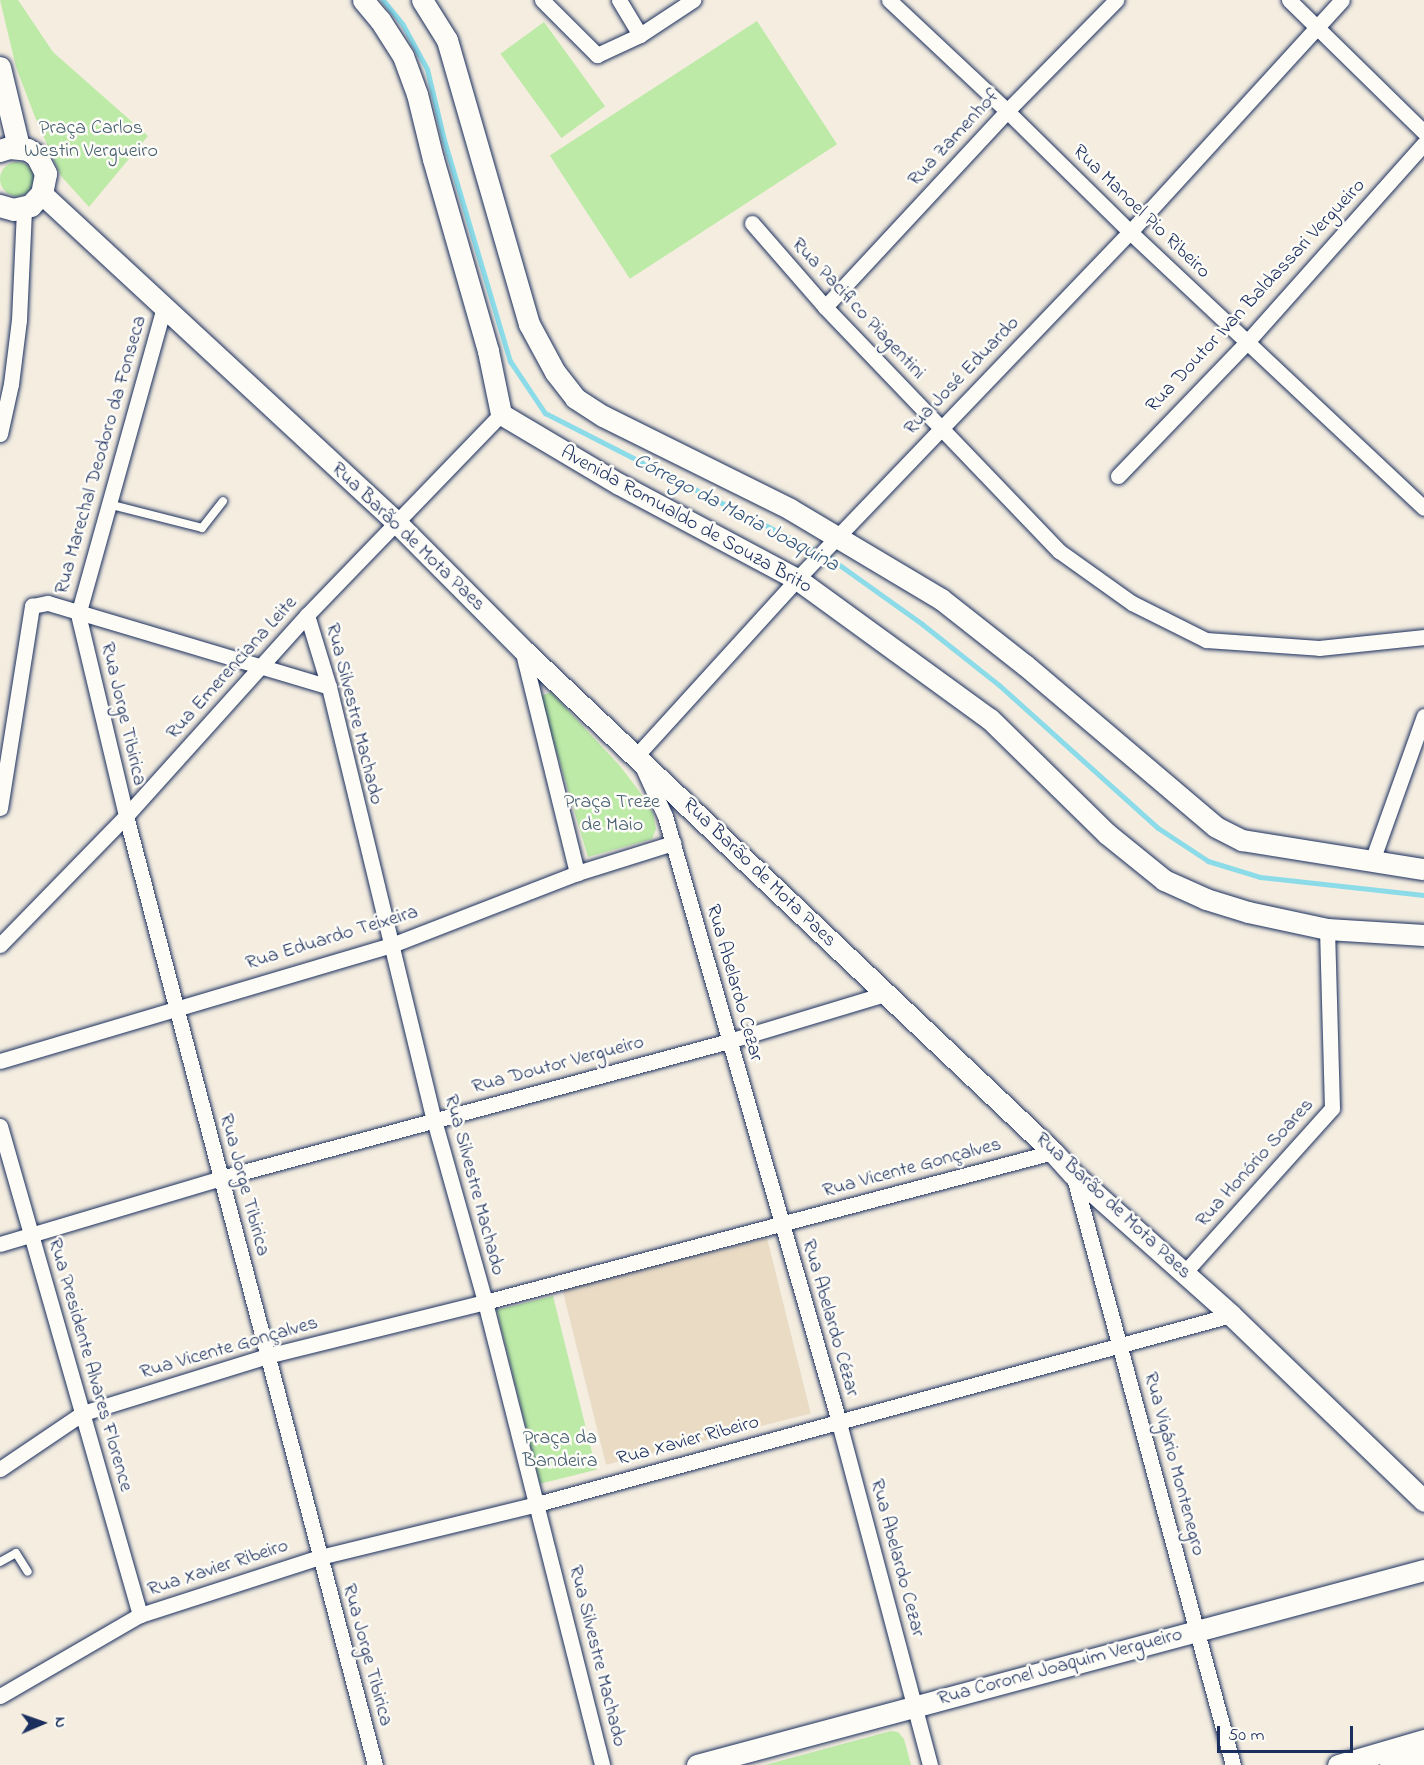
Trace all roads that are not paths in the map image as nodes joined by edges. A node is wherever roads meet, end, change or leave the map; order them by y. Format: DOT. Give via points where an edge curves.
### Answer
graph roads {
  1 [pos="363,0"];
  2 [pos="422,0"];
  3 [pos="542,0"];
  4 [pos="619,0"];
  5 [pos="693,0"];
  6 [pos="889,0"];
  7 [pos="1116,0"];
  8 [pos="1289,0"];
  9 [pos="1342,0"];
  10 [pos="1317,26"];
  11 [pos="640,35"];
  12 [pos="0,68"];
  13 [pos="1007,111"];
  14 [pos="1424,132"];
  15 [pos="1424,143"];
  16 [pos="9,149"];
  17 [pos="42,194"];
  18 [pos="0,206"];
  19 [pos="24,209"];
  20 [pos="752,223"];
  21 [pos="1130,232"];
  22 [pos="164,307"];
  23 [pos="825,307"];
  24 [pos="1247,342"];
  25 [pos="501,414"];
  26 [pos="940,429"];
  27 [pos="0,434"];
  28 [pos="1118,476"];
  29 [pos="224,501"];
  30 [pos="107,504"];
  31 [pos="1424,508"];
  32 [pos="396,522"];
  33 [pos="836,538"];
  34 [pos="797,579"];
  35 [pos="78,614"];
  36 [pos="307,615"];
  37 [pos="1424,637"];
  38 [pos="522,649"];
  39 [pos="262,668"];
  40 [pos="329,687"];
  41 [pos="1424,716"];
  42 [pos="637,755"];
  43 [pos="3,767"];
  44 [pos="0,808"];
  45 [pos="126,816"];
  46 [pos="672,843"];
  47 [pos="1372,861"];
  48 [pos="1424,869"];
  49 [pos="577,873"];
  50 [pos="1327,929"];
  51 [pos="1424,935"];
  52 [pos="0,945"];
  53 [pos="389,946"];
  54 [pos="885,993"];
  55 [pos="176,1007"];
  56 [pos="729,1041"];
  57 [pos="0,1061"];
  58 [pos="434,1120"];
  59 [pos="0,1126"];
  60 [pos="1053,1152"];
  61 [pos="1073,1174"];
  62 [pos="221,1178"];
  63 [pos="781,1225"];
  64 [pos="30,1234"];
  65 [pos="0,1244"];
  66 [pos="1185,1272"];
  67 [pos="485,1302"];
  68 [pos="1231,1315"];
  69 [pos="1120,1345"];
  70 [pos="267,1356"];
  71 [pos="83,1413"];
  72 [pos="839,1422"];
  73 [pos="0,1469"];
  74 [pos="1424,1501"];
  75 [pos="537,1504"];
  76 [pos="320,1557"];
  77 [pos="0,1562"];
  78 [pos="1424,1570"];
  79 [pos="28,1572"];
  80 [pos="140,1615"];
  81 [pos="1197,1631"];
  82 [pos="0,1696"];
  83 [pos="914,1705"];
  84 [pos="1424,1740"];
  85 [pos="1424,1755"];
  86 [pos="375,1765"];
  87 [pos="602,1765"];
  88 [pos="697,1765"];
  89 [pos="930,1765"];
  90 [pos="1233,1765"];
  91 [pos="1338,1765"];
  92 [pos="1390,1765"];
  1 -- 25 [label="main road" via="403,56 417,94 488,351"];
  2 -- 33 [label="main road" via="447,40 529,324 575,398 603,416 790,509"];
  3 -- 11 [label="street" via="597,54"];
  4 -- 11 [label="street"];
  5 -- 11 [label="street"];
  6 -- 13 [label="street, Rua Manoel Pio Ribeiro"];
  7 -- 13 [label="street, Rua Zamenhof"];
  8 -- 10 [label="street"];
  9 -- 10 [label="street, Rua José Eduardo"];
  10 -- 14 [label="street"];
  10 -- 21 [label="street, Rua José Eduardo"];
  12 -- 16 [label="main road"];
  13 -- 21 [label="street, Rua Manoel Pio Ribeiro"];
  13 -- 23 [label="street, Rua Zamenhof"];
  15 -- 24 [label="street, Rua Doutor Ivan Baldassari Vergueiro"];
  16 -- 17 [label="main road" via="37,156 46,174"];
  17 -- 19 [label="main road"];
  17 -- 22 [label="main road, Rua Barão de Mota Paes"];
  18 -- 19 [label="main road"];
  19 -- 27 [label="street" via="20,320"];
  20 -- 23 [label="street, Rua Pacifico Piagentini"];
  21 -- 24 [label="street, Rua Manoel Pio Ribeiro"];
  21 -- 26 [label="street, Rua José Eduardo"];
  22 -- 30 [label="street, Rua Marechal Deodoro da Fonseca"];
  22 -- 32 [label="main road, Rua Barão de Mota Paes"];
  23 -- 26 [label="street, Rua Pacifico Piagentini"];
  24 -- 28 [label="street, Rua Doutor Ivan Baldassari Vergueiro"];
  24 -- 31 [label="street, Rua Manoel Pio Ribeiro"];
  25 -- 32 [label="street, Rua Emerenciana Leite"];
  25 -- 34 [label="main road, Avenida Romualdo de Souza Brito" via="619,484"];
  26 -- 33 [label="street, Rua José Eduardo"];
  26 -- 37 [label="street, Rua Pacifico Piagentini" via="1059,551 1132,603 1206,640 1318,648"];
  29 -- 30 [label="lane" via="202,528"];
  30 -- 35 [label="street, Rua Marechal Deodoro da Fonseca"];
  32 -- 36 [label="street, Rua Emerenciana Leite"];
  32 -- 38 [label="main road, Rua Barão de Mota Paes"];
  33 -- 34 [label="street, Rua José Eduardo"];
  33 -- 47 [label="main road" via="941,599 1216,827 1242,840"];
  34 -- 42 [label="street, Rua José Eduardo"];
  34 -- 50 [label="main road, Avenida Romualdo de Souza Brito" via="990,719 1106,832 1164,880 1248,912"];
  35 -- 39 [label="street"];
  35 -- 43 [label="street" via="48,603 32,606"];
  35 -- 45 [label="street, Rua Jorge Tibirica"];
  36 -- 39 [label="street, Rua Emerenciana Leite"];
  36 -- 40 [label="street, Rua Silvestre Machado"];
  38 -- 42 [label="main road, Rua Barão de Mota Paes"];
  38 -- 49 [label="street"];
  39 -- 40 [label="street"];
  39 -- 45 [label="street, Rua Emerenciana Leite"];
  40 -- 53 [label="street, Rua Silvestre Machado"];
  41 -- 47 [label="street"];
  42 -- 46 [label="street, Rua Abelardo Cezar" via="665,816"];
  42 -- 54 [label="main road, Rua Barão de Mota Paes"];
  43 -- 44 [label="street"];
  45 -- 52 [label="street, Rua Emerenciana Leite"];
  45 -- 55 [label="street, Rua Jorge Tibirica"];
  46 -- 49 [label="street, Rua Eduardo Teixeira"];
  46 -- 56 [label="street, Rua Abelardo Cezar"];
  47 -- 48 [label="main road"];
  49 -- 53 [label="street, Rua Eduardo Teixeira"];
  50 -- 51 [label="main road, Avenida Romualdo de Souza Brito"];
  50 -- 66 [label="street, Rua Honório Soares" via="1332,1108"];
  53 -- 55 [label="street, Rua Eduardo Teixeira"];
  53 -- 58 [label="street, Rua Silvestre Machado"];
  54 -- 56 [label="street, Rua Doutor Vergueiro"];
  54 -- 60 [label="main road, Rua Barão de Mota Paes"];
  55 -- 57 [label="street, Rua Eduardo Teixeira"];
  55 -- 62 [label="street, Rua Jorge Tibirica"];
  56 -- 58 [label="street, Rua Doutor Vergueiro"];
  56 -- 63 [label="street, Rua Abelardo Cezar"];
  58 -- 62 [label="street, Rua Doutor Vergueiro"];
  58 -- 67 [label="street, Rua Silvestre Machado"];
  59 -- 64 [label="street, Rua Presidente Alvares Florence"];
  60 -- 61 [label="main road, Rua Barão de Mota Paes"];
  60 -- 63 [label="street, Rua Vicente Gonçalves"];
  61 -- 66 [label="main road, Rua Barão de Mota Paes"];
  61 -- 69 [label="street, Rua Vigário Montenegro"];
  62 -- 64 [label="street, Rua Doutor Vergueiro"];
  62 -- 70 [label="street, Rua Jorge Tibirica"];
  63 -- 67 [label="street"];
  63 -- 72 [label="street, Rua Abelardo Cézar"];
  64 -- 65 [label="street, Rua Doutor Vergueiro"];
  64 -- 71 [label="street, Rua Presidente Alvares Florence"];
  66 -- 68 [label="main road, Rua Barão de Mota Paes"];
  67 -- 70 [label="street, Rua Vicente Gonçalves"];
  67 -- 75 [label="street, Rua Silvestre Machado"];
  68 -- 69 [label="street, Rua Xavier Ribeiro"];
  68 -- 74 [label="main road, Rua Barão de Mota Paes"];
  69 -- 72 [label="street, Rua Xavier Ribeiro"];
  69 -- 81 [label="street, Rua Vigário Montenegro"];
  70 -- 71 [label="street, Rua Vicente Gonçalves"];
  70 -- 76 [label="street, Rua Jorge Tibirica"];
  71 -- 73 [label="street, Rua Vicente Gonçalves"];
  71 -- 80 [label="street, Rua Presidente Alvares Florence"];
  72 -- 75 [label="street, Rua Xavier Ribeiro"];
  72 -- 83 [label="street, Rua Abelardo Cezar"];
  75 -- 76 [label="street, Rua Xavier Ribeiro"];
  75 -- 87 [label="street, Rua Silvestre Machado"];
  76 -- 80 [label="street, Rua Xavier Ribeiro"];
  76 -- 86 [label="street, Rua Jorge Tibirica"];
  77 -- 79 [label="lane" via="16,1553"];
  78 -- 81 [label="main road, Rua Coronel Joaquim Vergueiro"];
  80 -- 82 [label="street, Rua Xavier Ribeiro"];
  81 -- 83 [label="main road, Rua Coronel Joaquim Vergueiro"];
  81 -- 90 [label="street, Rua Vigário Montenegro"];
  83 -- 88 [label="main road, Rua Coronel Joaquim Vergueiro"];
  83 -- 89 [label="street, Rua Abelardo Cezar"];
  84 -- 91 [label="main road"];
  85 -- 92 [label="main road"];
}
